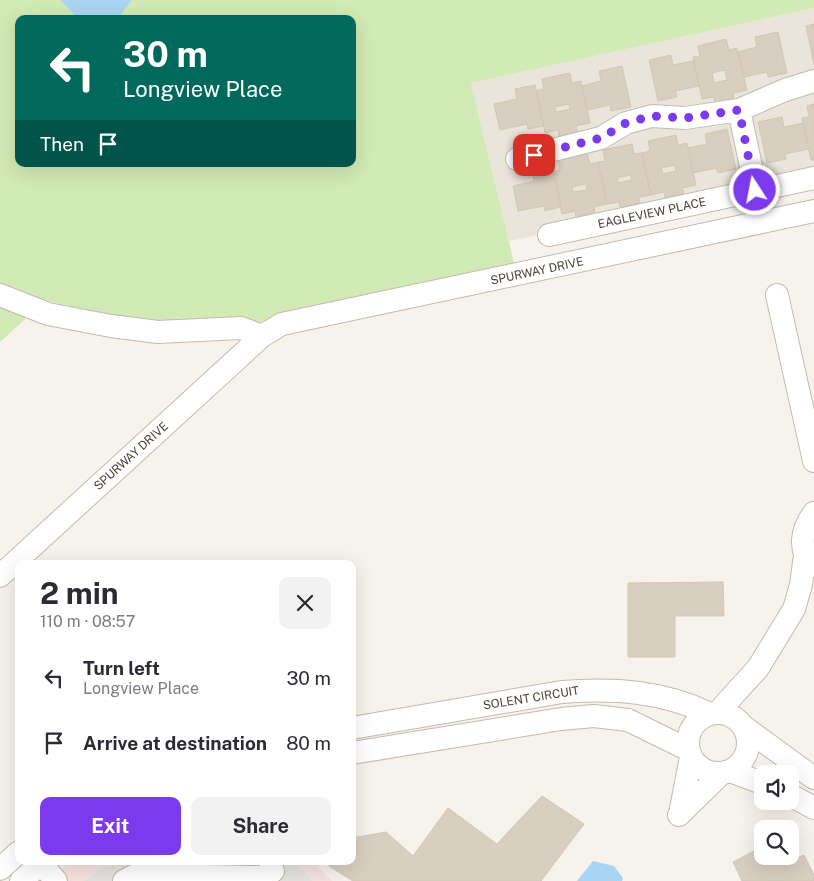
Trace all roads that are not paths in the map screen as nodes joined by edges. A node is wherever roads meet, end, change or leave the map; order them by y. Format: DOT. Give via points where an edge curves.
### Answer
graph roads {
  1 [pos="814,82"];
  2 [pos="739,110"];
  3 [pos="517,159"];
  4 [pos="814,178"];
  5 [pos="755,190"];
  6 [pos="814,211"];
  7 [pos="765,222"];
  8 [pos="549,235"];
  9 [pos="0,294"];
  10 [pos="777,295"];
  11 [pos="262,336"];
  12 [pos="814,461"];
  13 [pos="814,513"];
  14 [pos="17,560"];
  15 [pos="810,561"];
  16 [pos="15,562"];
  17 [pos="0,576"];
  18 [pos="814,593"];
  19 [pos="794,609"];
  20 [pos="758,668"];
  21 [pos="713,713"];
  22 [pos="742,725"];
  23 [pos="356,727"];
  24 [pos="356,752"];
  25 [pos="689,753"];
  26 [pos="726,772"];
  27 [pos="814,778"];
  28 [pos="754,781"];
  29 [pos="799,800"];
  30 [pos="814,808"];
  31 [pos="15,856"];
  32 [pos="40,865"];
  33 [pos="45,865"];
  34 [pos="156,865"];
  35 [pos="0,869"];
  36 [pos="273,871"];
  37 [pos="23,880"];
  38 [pos="56,881"];
  39 [pos="124,881"];
  1 -- 2 [label="street" via="785,90"];
  2 -- 3 [label="street" via="685,118 652,116 626,123 601,138"];
  2 -- 5 [label="street"];
  4 -- 5 [label="street, EAGLEVIEW PLACE"];
  5 -- 7 [label="street"];
  5 -- 8 [label="street, EAGLEVIEW PLACE"];
  6 -- 7 [label="street, SPURWAY DRIVE"];
  7 -- 11 [label="street, SPURWAY DRIVE" via="282,324"];
  9 -- 11 [label="street" via="48,314 111,326 158,332 241,328"];
  10 -- 12 [label="street"];
  11 -- 14 [label="street, SPURWAY DRIVE"];
  13 -- 15 [label="street" via="803,533 803,544"];
  15 -- 19 [label="street"];
  16 -- 17 [label="street, SPURWAY DRIVE"];
  18 -- 19 [label="street"];
  19 -- 20 [label="street"];
  20 -- 21 [label="street"];
  20 -- 22 [label="street"];
  21 -- 22 [label="street" via="727,713"];
  21 -- 23 [label="street, SOLENT CIRCUIT" via="657,696 611,689 562,692"];
  21 -- 25 [label="street" via="698,719 691,727 687,738"];
  22 -- 26 [label="street" via="748,737 746,752 739,765"];
  22 -- 27 [label="street"];
  24 -- 25 [label="street, SOLENT CIRCUIT" via="594,716 628,720"];
  25 -- 26 [label="street" via="699,767 710,772"];
  25 -- 26 [label="street" via="679,815"];
  26 -- 28 [label="street"];
  29 -- 30 [label="street"];
  31 -- 35 [label="street"];
  32 -- 37 [label="street"];
  33 -- 38 [label="street"];
  34 -- 36 [label="street" via="152,875 262,877"];
  34 -- 39 [label="street"];
}
